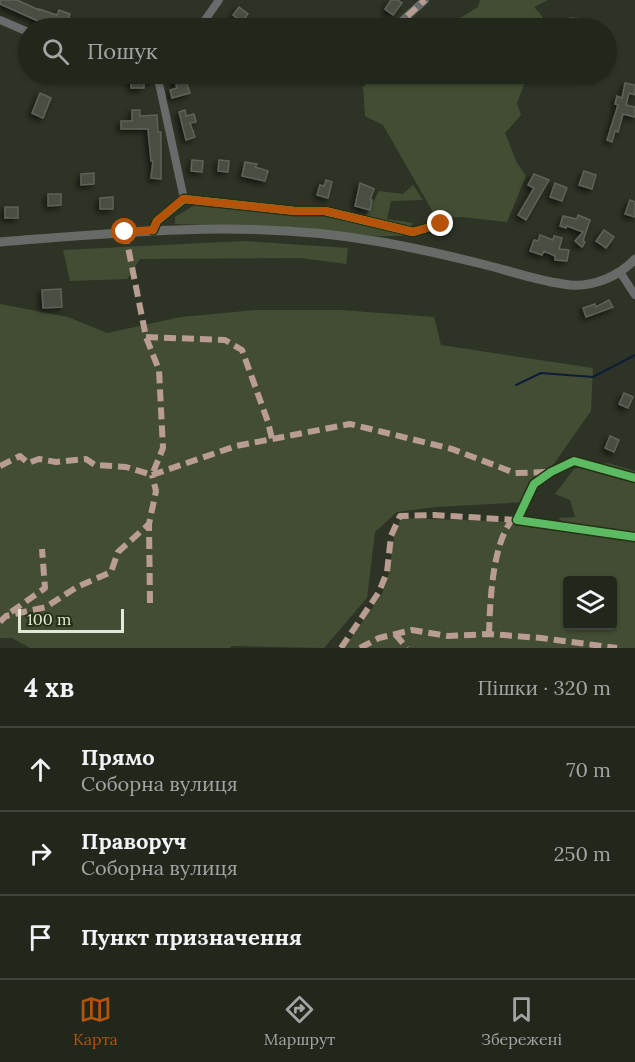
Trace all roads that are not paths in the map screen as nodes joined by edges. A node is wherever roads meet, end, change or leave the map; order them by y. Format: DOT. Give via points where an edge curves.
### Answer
graph roads {
  1 [pos="219,0"];
  2 [pos="425,0"];
  3 [pos="206,18"];
  4 [pos="405,18"];
  5 [pos="0,20"];
  6 [pos="18,28"];
  7 [pos="160,84"];
  8 [pos="183,199"];
  9 [pos="441,224"];
  10 [pos="153,230"];
  11 [pos="0,242"];
  12 [pos="635,259"];
  13 [pos="620,272"];
  14 [pos="635,296"];
  15 [pos="635,478"];
  16 [pos="635,537"];
  1 -- 3 [label="street"];
  2 -- 4 [label="street"];
  5 -- 6 [label="street"];
  7 -- 8 [label="street"];
  8 -- 9 [label="street" via="325,211 413,232"];
  8 -- 10 [label="street" via="157,221"];
  10 -- 11 [label="main road"];
  10 -- 13 [label="main road" via="303,232 375,241 571,285 597,282"];
  12 -- 13 [label="main road"];
  13 -- 14 [label="street"];
  15 -- 16 [label="street" via="574,460 534,484 517,520"];
}
